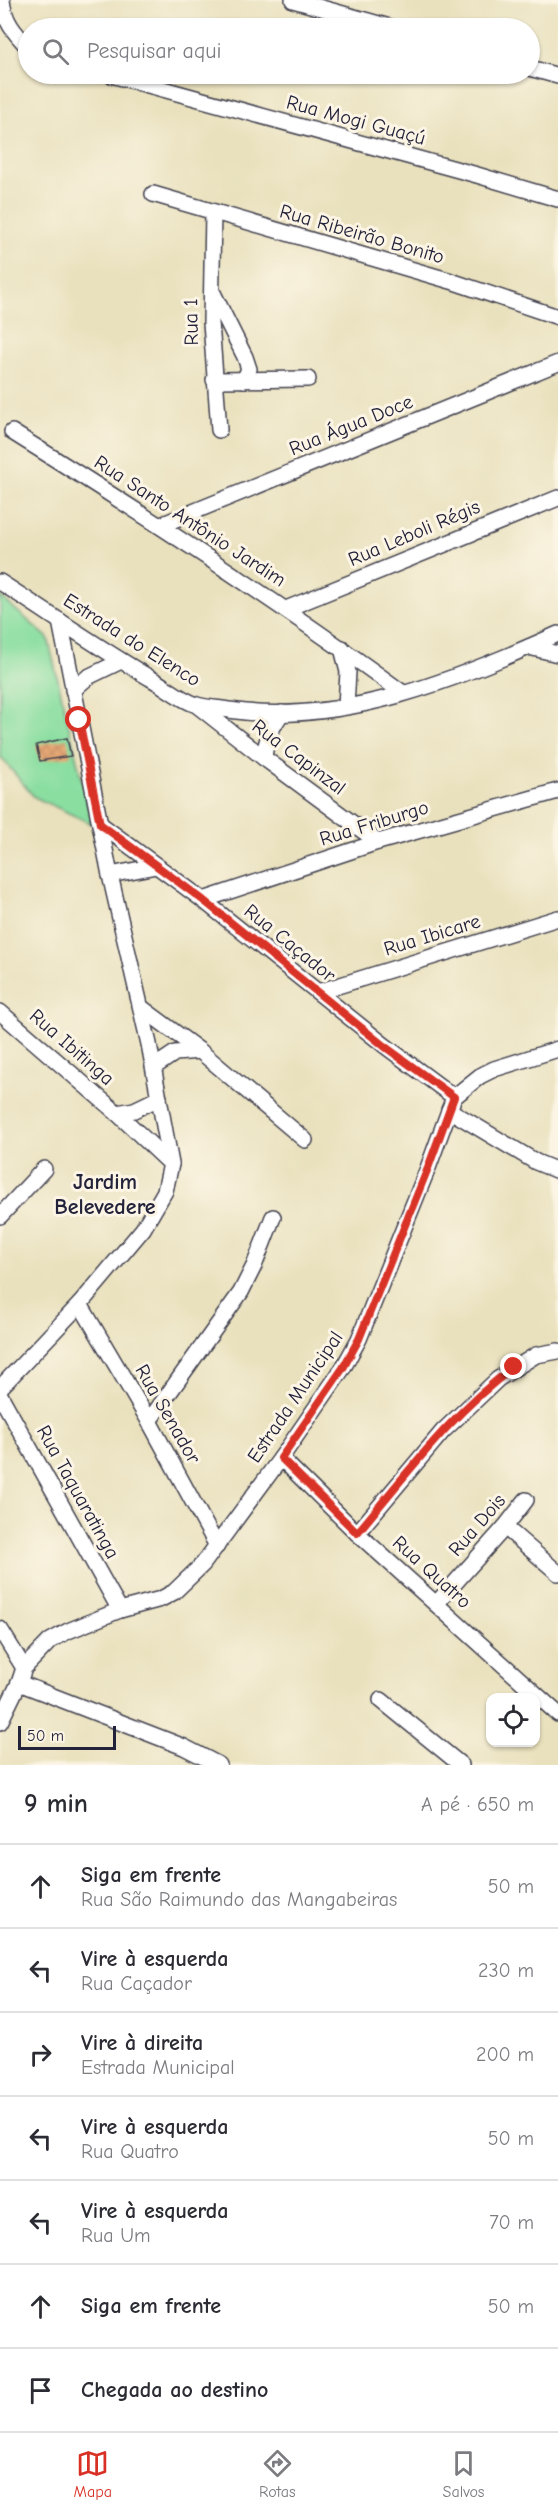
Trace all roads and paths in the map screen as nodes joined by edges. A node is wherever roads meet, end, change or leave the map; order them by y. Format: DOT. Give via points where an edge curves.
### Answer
graph roads {
  1 [pos="2,0"];
  2 [pos="293,0"];
  3 [pos="357,18"];
  4 [pos="18,36"];
  5 [pos="540,71"];
  6 [pos="558,76"];
  7 [pos="145,84"];
  8 [pos="153,194"];
  9 [pos="558,199"];
  10 [pos="213,213"];
  11 [pos="212,290"];
  12 [pos="558,317"];
  13 [pos="558,363"];
  14 [pos="308,379"];
  15 [pos="214,380"];
  16 [pos="244,380"];
  17 [pos="219,430"];
  18 [pos="12,432"];
  19 [pos="558,498"];
  20 [pos="161,525"];
  21 [pos="0,582"];
  22 [pos="286,609"];
  23 [pos="60,621"];
  24 [pos="558,634"];
  25 [pos="528,647"];
  26 [pos="342,648"];
  27 [pos="558,654"];
  28 [pos="121,661"];
  29 [pos="73,690"];
  30 [pos="403,693"];
  31 [pos="197,705"];
  32 [pos="346,706"];
  33 [pos="282,713"];
  34 [pos="264,758"];
  35 [pos="558,791"];
  36 [pos="100,824"];
  37 [pos="378,842"];
  38 [pos="156,866"];
  39 [pos="110,875"];
  40 [pos="203,900"];
  41 [pos="558,918"];
  42 [pos="318,992"];
  43 [pos="142,1008"];
  44 [pos="0,1012"];
  45 [pos="558,1049"];
  46 [pos="200,1052"];
  47 [pos="154,1066"];
  48 [pos="159,1098"];
  49 [pos="451,1104"];
  50 [pos="117,1113"];
  51 [pos="305,1140"];
  52 [pos="171,1164"];
  53 [pos="44,1169"];
  54 [pos="558,1171"];
  55 [pos="0,1216"];
  56 [pos="273,1217"];
  57 [pos="80,1304"];
  58 [pos="558,1351"];
  59 [pos="0,1388"];
  60 [pos="0,1395"];
  61 [pos="149,1421"];
  62 [pos="281,1458"];
  63 [pos="526,1500"];
  64 [pos="505,1527"];
  65 [pos="357,1533"];
  66 [pos="217,1546"];
  67 [pos="558,1573"];
  68 [pos="436,1604"];
  69 [pos="120,1610"];
  70 [pos="0,1629"];
  71 [pos="24,1668"];
  72 [pos="19,1683"];
  73 [pos="381,1701"];
  74 [pos="558,1714"];
  75 [pos="0,1722"];
  76 [pos="219,1765"];
  77 [pos="461,1765"];
  1 -- 4 [label="street" via="3,13"];
  2 -- 3 [label="street"];
  5 -- 6 [label="street"];
  7 -- 9 [label="street, Rua Mogi Guaçú"];
  8 -- 10 [label="street, Rua Ribeirão Bonito"];
  10 -- 11 [label="street, Rua 1"];
  10 -- 12 [label="street, Rua Ribeirão Bonito" via="451,281"];
  11 -- 15 [label="street, Rua 1"];
  11 -- 16 [label="street" via="245,357 249,369"];
  13 -- 20 [label="street, Rua Água Doce"];
  14 -- 16 [label="street"];
  15 -- 16 [label="street"];
  15 -- 17 [label="street, Rua 1"];
  18 -- 20 [label="street, Rua Santo Antônio Jardim"];
  19 -- 22 [label="street, Rua Leboli Régis"];
  20 -- 22 [label="street, Rua Santo Antônio Jardim"];
  21 -- 23 [label="street, Estrada do Elenco"];
  22 -- 26 [label="street, Rua Santo Antônio Jardim"];
  23 -- 28 [label="street, Estrada do Elenco"];
  23 -- 29 [label="street"];
  24 -- 25 [label="street, Estrada do Elenco"];
  25 -- 27 [label="street"];
  25 -- 30 [label="street, Estrada do Elenco"];
  26 -- 30 [label="street, Rua Santo Antônio Jardim"];
  26 -- 32 [label="street" via="348,672"];
  28 -- 29 [label="street" via="88,677"];
  28 -- 31 [label="street, Estrada do Elenco"];
  29 -- 36 [label="street"];
  30 -- 32 [label="street, Estrada do Elenco"];
  31 -- 33 [label="street, Estrada do Elenco"];
  31 -- 34 [label="street, Rua Capinzal"];
  32 -- 33 [label="street, Estrada do Elenco"];
  33 -- 34 [label="street" via="270,729"];
  34 -- 37 [label="street, Rua Capinzal"];
  35 -- 37 [label="street, Rua Friburgo"];
  36 -- 38 [label="street, Rua Caçador"];
  36 -- 39 [label="street"];
  37 -- 40 [label="street, Rua Friburgo"];
  38 -- 39 [label="street"];
  38 -- 40 [label="street, Rua Caçador"];
  39 -- 43 [label="street"];
  40 -- 42 [label="street, Rua Caçador"];
  41 -- 42 [label="street, Rua Ibicare"];
  42 -- 49 [label="street, Rua Caçador"];
  43 -- 46 [label="street"];
  43 -- 47 [label="street"];
  44 -- 50 [label="street, Rua Ibitinga"];
  45 -- 49 [label="street" via="487,1073"];
  46 -- 47 [label="street" via="175,1053"];
  46 -- 51 [label="street"];
  47 -- 48 [label="street"];
  48 -- 50 [label="street, Rua Ibitinga"];
  48 -- 52 [label="street"];
  49 -- 54 [label="street, Rua Caçador" via="536,1162"];
  49 -- 62 [label="street, Estrada Municipal" via="359,1339"];
  50 -- 52 [label="street, Rua Ibitinga"];
  52 -- 57 [label="street" via="165,1191 143,1229"];
  53 -- 55 [label="street"];
  56 -- 61 [label="street" via="241,1292"];
  57 -- 59 [label="street"];
  57 -- 61 [label="street, Rua Senador"];
  58 -- 65 [label="street" via="536,1355 498,1379 443,1431"];
  60 -- 69 [label="street, Rua Taquaratinga"];
  61 -- 66 [label="street, Rua Senador"];
  62 -- 65 [label="street, Rua Quatro"];
  62 -- 66 [label="street, Estrada Municipal"];
  63 -- 64 [label="street, Rua Dois"];
  64 -- 67 [label="street"];
  64 -- 68 [label="street, Rua Dois"];
  65 -- 68 [label="street, Rua Quatro"];
  66 -- 69 [label="street, Estrada Municipal" via="174,1592"];
  68 -- 74 [label="street, Rua Quatro"];
  69 -- 71 [label="street, Estrada Municipal" via="50,1641"];
  70 -- 71 [label="street"];
  71 -- 72 [label="street, Estrada Municipal"];
  72 -- 75 [label="street, Estrada Municipal"];
  72 -- 76 [label="street" via="184,1747"];
  73 -- 77 [label="street"];
}
